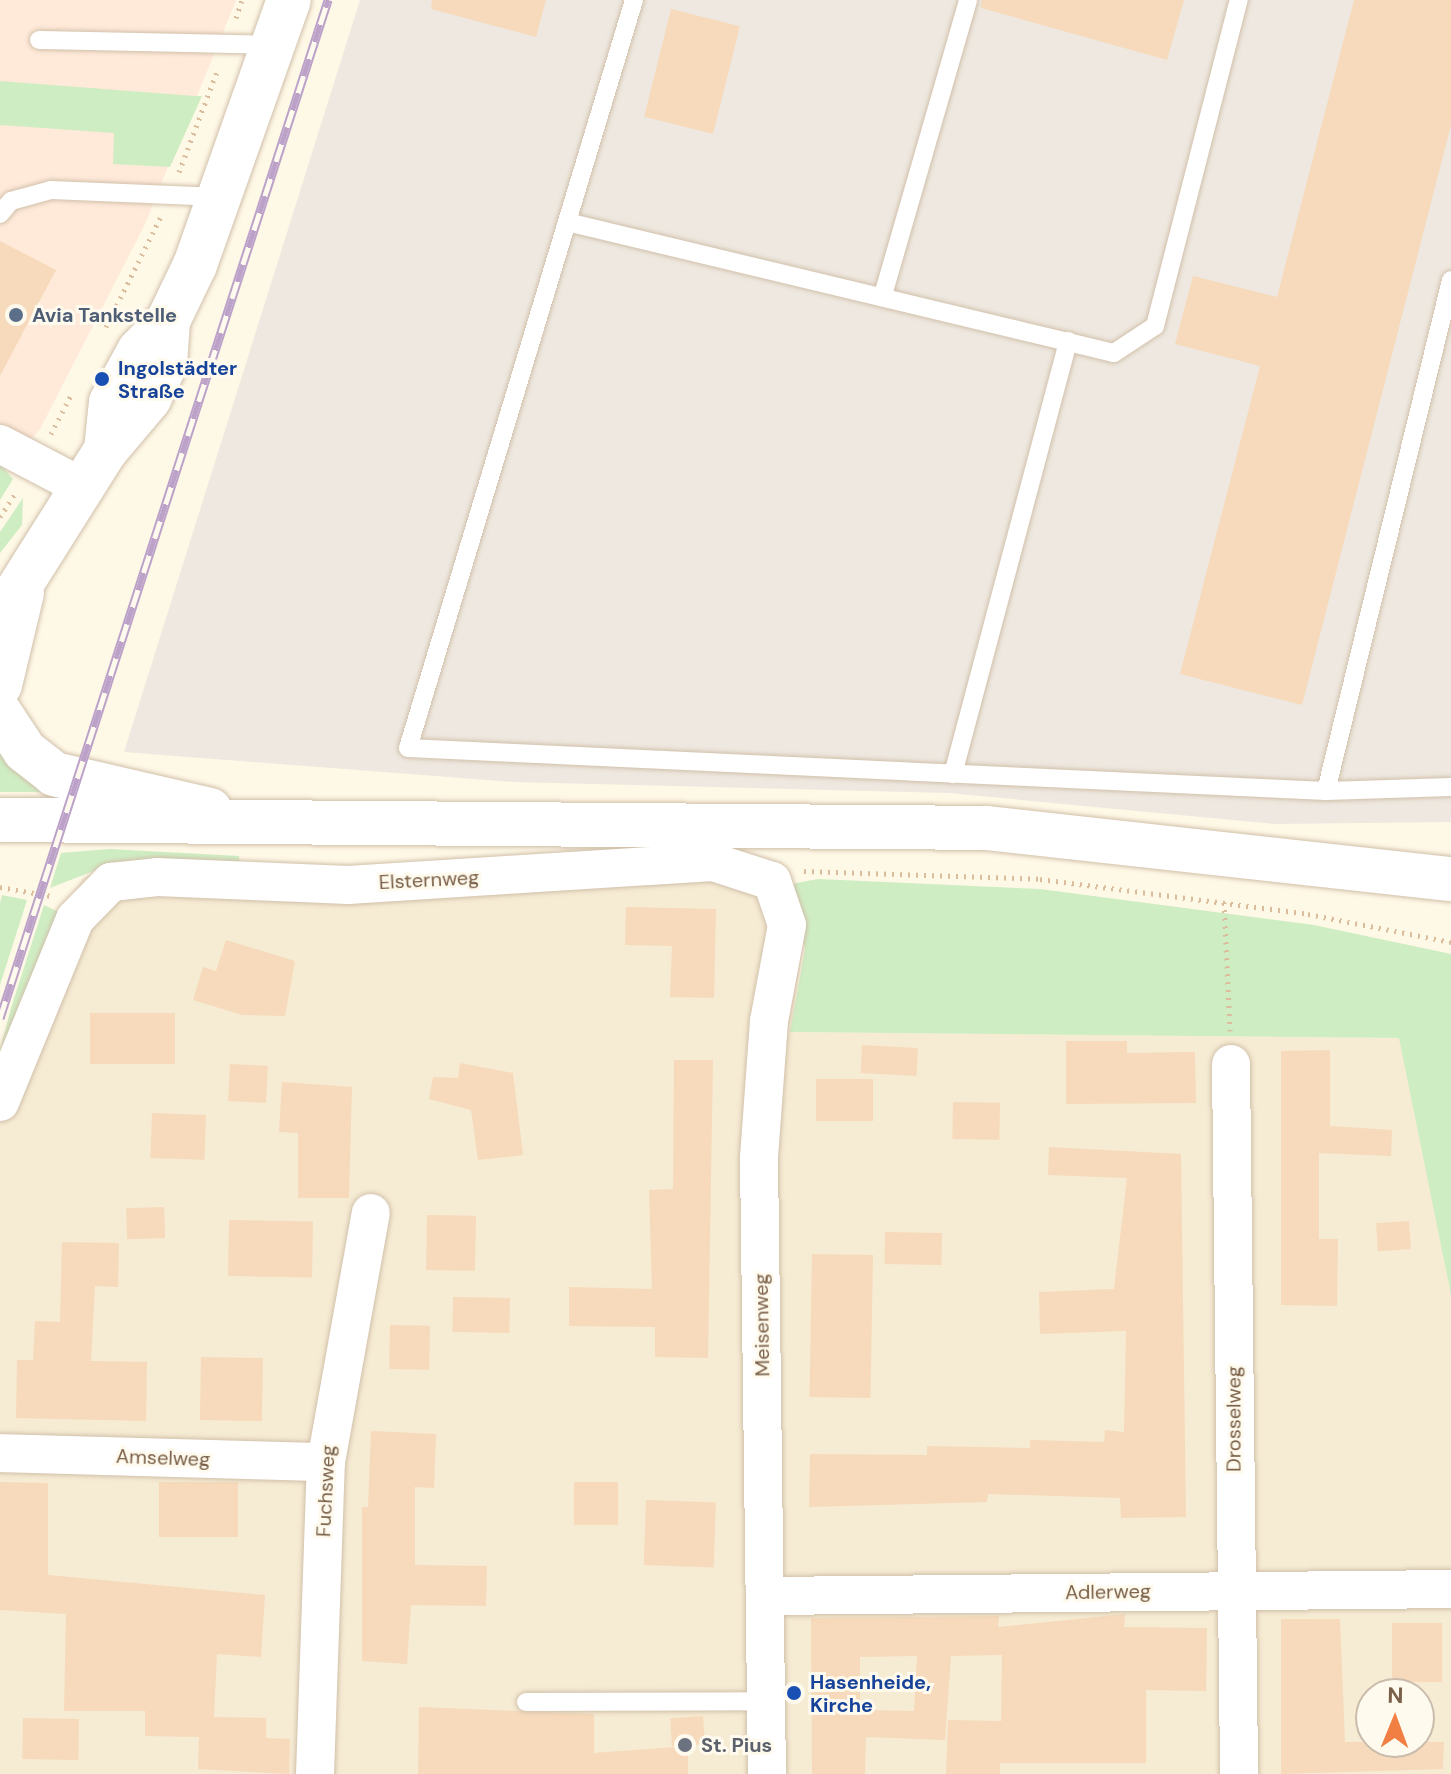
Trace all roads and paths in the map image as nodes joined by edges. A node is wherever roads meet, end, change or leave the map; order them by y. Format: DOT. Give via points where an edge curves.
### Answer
graph roads {
  1 [pos="242,0"];
  2 [pos="289,0"];
  3 [pos="634,0"];
  4 [pos="968,0"];
  5 [pos="1239,0"];
  6 [pos="39,40"];
  7 [pos="227,43"];
  8 [pos="275,45"];
  9 [pos="170,195"];
  10 [pos="223,198"];
  11 [pos="0,214"];
  12 [pos="567,222"];
  13 [pos="1451,280"];
  14 [pos="883,295"];
  15 [pos="104,331"];
  16 [pos="1068,341"];
  17 [pos="76,384"];
  18 [pos="0,444"];
  19 [pos="36,464"];
  20 [pos="84,488"];
  21 [pos="0,517"];
  22 [pos="11,605"];
  23 [pos="0,685"];
  24 [pos="0,713"];
  25 [pos="953,774"];
  26 [pos="1451,787"];
  27 [pos="1326,791"];
  28 [pos="248,818"];
  29 [pos="0,820"];
  30 [pos="1451,879"];
  31 [pos="772,881"];
  32 [pos="1224,902"];
  33 [pos="1451,942"];
  34 [pos="1231,1064"];
  35 [pos="0,1102"];
  36 [pos="371,1213"];
  37 [pos="0,1453"];
  38 [pos="326,1462"];
  39 [pos="1451,1589"];
  40 [pos="1236,1591"];
  41 [pos="765,1596"];
  42 [pos="765,1701"];
  43 [pos="526,1702"];
  44 [pos="315,1774"];
  45 [pos="767,1774"];
  46 [pos="1239,1774"];
  1 -- 7 [label="path"];
  2 -- 8 [label="main road"];
  3 -- 12 [label="lane"];
  4 -- 14 [label="lane"];
  5 -- 16 [label="lane" via="1155,326 1114,353"];
  6 -- 7 [label="lane"];
  7 -- 8 [label="lane"];
  7 -- 9 [label="path"];
  8 -- 10 [label="main road"];
  9 -- 10 [label="lane"];
  9 -- 11 [label="lane" via="51,190 11,201"];
  9 -- 15 [label="path"];
  10 -- 20 [label="main road" via="168,321 115,394 106,450"];
  12 -- 14 [label="lane"];
  12 -- 25 [label="lane" via="408,748"];
  13 -- 27 [label="lane"];
  14 -- 16 [label="lane"];
  16 -- 25 [label="lane"];
  17 -- 19 [label="path"];
  18 -- 19 [label="street"];
  19 -- 20 [label="street"];
  19 -- 21 [label="path"];
  20 -- 22 [label="main road"];
  22 -- 23 [label="main road"];
  24 -- 28 [label="main road" via="40,766 75,784"];
  25 -- 27 [label="lane"];
  26 -- 27 [label="lane"];
  28 -- 29 [label="main road"];
  28 -- 30 [label="main road" via="987,828"];
  31 -- 32 [label="path" via="830,869 1025,878"];
  31 -- 35 [label="street, Elsternweg" via="713,862 348,885 157,877 111,882 87,900 30,1019"];
  31 -- 41 [label="street, Meisenweg" via="787,925 769,1021 760,1142"];
  32 -- 33 [label="path"];
  32 -- 34 [label="path"];
  34 -- 40 [label="street, Drosselweg"];
  36 -- 38 [label="street, Fuchsweg"];
  37 -- 38 [label="street, Amselweg"];
  38 -- 44 [label="street, Fuchsweg"];
  39 -- 40 [label="street, Adlerweg"];
  40 -- 41 [label="street, Adlerweg"];
  40 -- 46 [label="street, Drosselweg"];
  41 -- 42 [label="street, Meisenweg"];
  42 -- 43 [label="lane"];
  42 -- 45 [label="street, Meisenweg"];
}
